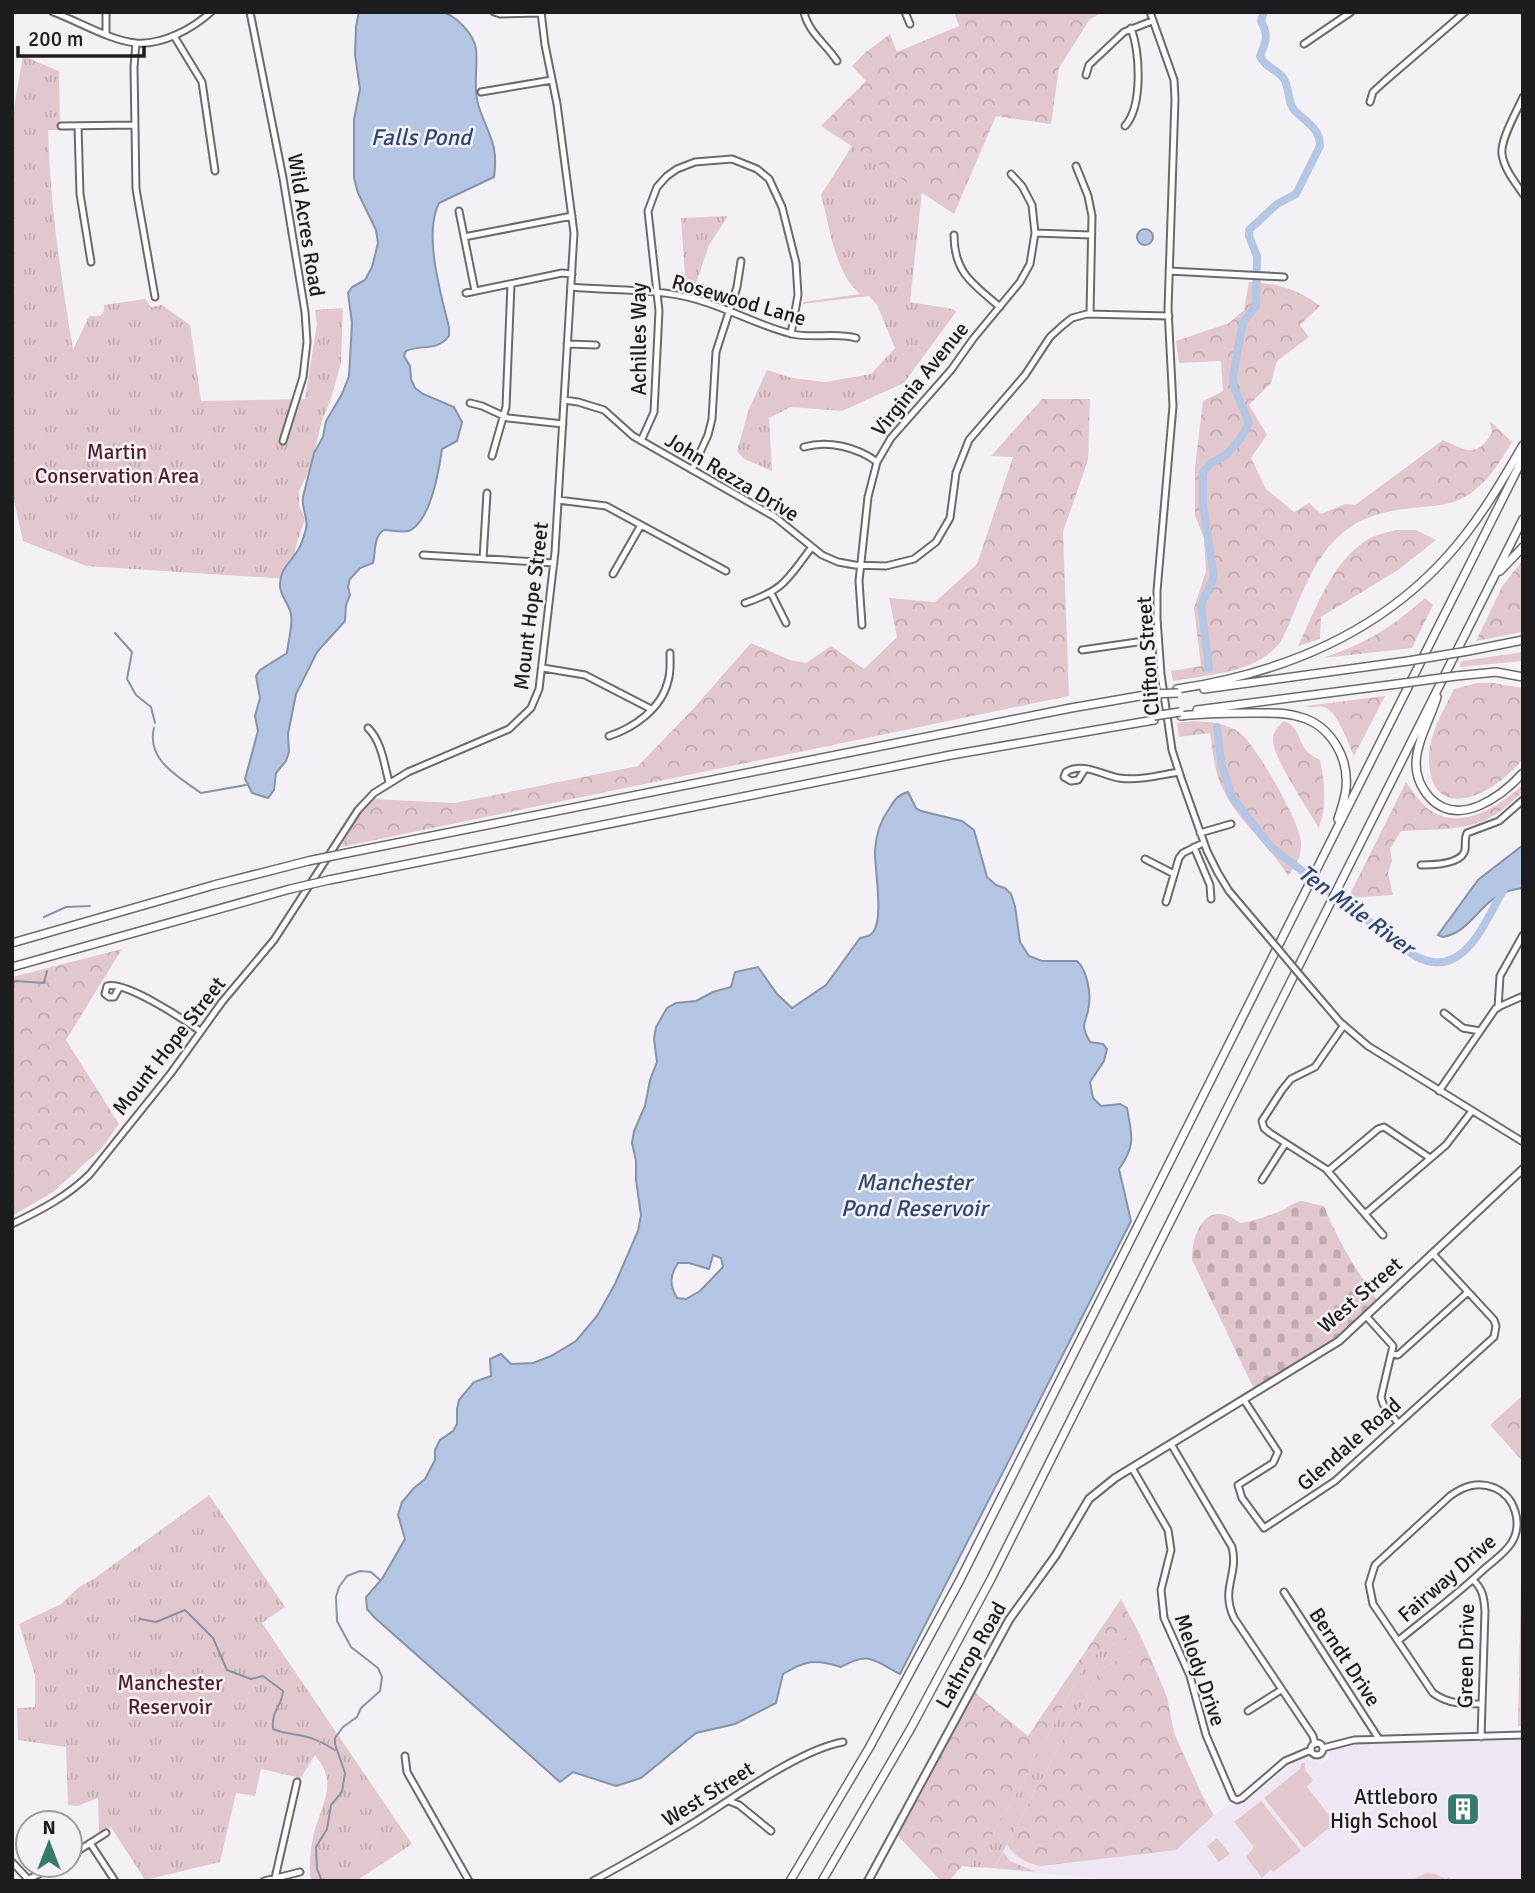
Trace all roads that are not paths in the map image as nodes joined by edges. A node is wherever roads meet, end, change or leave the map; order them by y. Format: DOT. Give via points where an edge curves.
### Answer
graph roads {
  1 [pos="53,12"];
  2 [pos="106,12"];
  3 [pos="211,12"];
  4 [pos="250,12"];
  5 [pos="494,12"];
  6 [pos="804,12"];
  7 [pos="905,12"];
  8 [pos="1150,12"];
  9 [pos="1350,12"];
  10 [pos="1465,12"];
  11 [pos="541,13"];
  12 [pos="1152,21"];
  13 [pos="910,24"];
  14 [pos="1131,28"];
  15 [pos="106,34"];
  16 [pos="173,36"];
  17 [pos="136,43"];
  18 [pos="1304,44"];
  19 [pos="837,61"];
  20 [pos="1086,75"];
  21 [pos="552,80"];
  22 [pos="481,92"];
  23 [pos="1523,97"];
  24 [pos="1370,102"];
  25 [pos="61,125"];
  26 [pos="135,125"];
  27 [pos="78,126"];
  28 [pos="1125,127"];
  29 [pos="1076,166"];
  30 [pos="215,171"];
  31 [pos="1011,174"];
  32 [pos="1522,192"];
  33 [pos="460,211"];
  34 [pos="572,215"];
  35 [pos="1035,233"];
  36 [pos="954,235"];
  37 [pos="1091,235"];
  38 [pos="464,237"];
  39 [pos="741,261"];
  40 [pos="91,262"];
  41 [pos="1169,271"];
  42 [pos="572,274"];
  43 [pos="1284,276"];
  44 [pos="511,284"];
  45 [pos="572,286"];
  46 [pos="475,291"];
  47 [pos="466,293"];
  48 [pos="659,293"];
  49 [pos="155,297"];
  50 [pos="1000,307"];
  51 [pos="729,312"];
  52 [pos="1090,314"];
  53 [pos="1169,316"];
  54 [pos="791,334"];
  55 [pos="856,338"];
  56 [pos="567,344"];
  57 [pos="596,345"];
  58 [pos="564,400"];
  59 [pos="470,403"];
  60 [pos="504,417"];
  61 [pos="563,424"];
  62 [pos="283,441"];
  63 [pos="641,441"];
  64 [pos="1523,445"];
  65 [pos="804,447"];
  66 [pos="492,456"];
  67 [pos="1523,458"];
  68 [pos="877,461"];
  69 [pos="692,470"];
  70 [pos="486,493"];
  71 [pos="558,500"];
  72 [pos="1523,519"];
  73 [pos="641,525"];
  74 [pos="812,547"];
  75 [pos="1523,547"];
  76 [pos="423,555"];
  77 [pos="483,559"];
  78 [pos="554,564"];
  79 [pos="861,566"];
  80 [pos="726,571"];
  81 [pos="613,573"];
  82 [pos="1492,580"];
  83 [pos="771,593"];
  84 [pos="745,603"];
  85 [pos="786,623"];
  86 [pos="862,625"];
  87 [pos="1158,639"];
  88 [pos="1523,640"];
  89 [pos="1082,650"];
  90 [pos="670,653"];
  91 [pos="542,668"];
  92 [pos="1523,677"];
  93 [pos="1442,680"];
  94 [pos="1177,691"];
  95 [pos="651,709"];
  96 [pos="1180,714"];
  97 [pos="368,728"];
  98 [pos="609,736"];
  99 [pos="1086,769"];
  100 [pos="1179,772"];
  101 [pos="1523,773"];
  102 [pos="389,782"];
  103 [pos="1523,800"];
  104 [pos="1231,824"];
  105 [pos="1200,833"];
  106 [pos="1203,842"];
  107 [pos="1330,843"];
  108 [pos="1194,848"];
  109 [pos="1145,859"];
  110 [pos="1421,864"];
  111 [pos="1174,874"];
  112 [pos="1211,899"];
  113 [pos="1166,902"];
  114 [pos="1523,935"];
  115 [pos="12,943"];
  116 [pos="12,967"];
  117 [pos="119,988"];
  118 [pos="1523,996"];
  119 [pos="1498,1008"];
  120 [pos="1444,1013"];
  121 [pos="1344,1025"];
  122 [pos="200,1031"];
  123 [pos="1481,1031"];
  124 [pos="1439,1091"];
  125 [pos="1472,1111"];
  126 [pos="1523,1142"];
  127 [pos="1285,1144"];
  128 [pos="1430,1158"];
  129 [pos="1523,1169"];
  130 [pos="1328,1171"];
  131 [pos="1262,1180"];
  132 [pos="1365,1214"];
  133 [pos="12,1224"];
  134 [pos="1383,1235"];
  135 [pos="1433,1254"];
  136 [pos="1468,1292"];
  137 [pos="1366,1316"];
  138 [pos="1392,1354"];
  139 [pos="1244,1400"];
  140 [pos="1398,1423"];
  141 [pos="1171,1444"];
  142 [pos="1132,1468"];
  143 [pos="1473,1580"];
  144 [pos="1284,1592"];
  145 [pos="1399,1640"];
  146 [pos="1282,1690"];
  147 [pos="1481,1704"];
  148 [pos="1248,1711"];
  149 [pos="1523,1735"];
  150 [pos="1481,1737"];
  151 [pos="1379,1739"];
  152 [pos="843,1742"];
  153 [pos="1315,1744"];
  154 [pos="1323,1748"];
  155 [pos="1311,1750"];
  156 [pos="405,1756"];
  157 [pos="297,1782"];
  158 [pos="729,1801"];
  159 [pos="771,1831"];
  160 [pos="106,1833"];
  161 [pos="90,1843"];
  162 [pos="84,1847"];
  163 [pos="12,1862"];
  164 [pos="300,1872"];
  165 [pos="275,1878"];
  166 [pos="26,1880"];
  167 [pos="115,1881"];
  168 [pos="264,1881"];
  169 [pos="469,1881"];
  170 [pos="593,1881"];
  171 [pos="790,1881"];
  172 [pos="822,1881"];
  173 [pos="868,1881"];
  1 -- 15 [label="street"];
  2 -- 15 [label="street"];
  3 -- 16 [label="street"];
  4 -- 62 [label="street, Wild Acres Road" via="284,178 305,312 303,377"];
  5 -- 11 [label="street"];
  6 -- 19 [label="street" via="813,32"];
  7 -- 13 [label="street"];
  8 -- 12 [label="street, Clifton Street"];
  9 -- 18 [label="street"];
  10 -- 24 [label="street" via="1373,92"];
  11 -- 21 [label="street, Mount Hope Street"];
  12 -- 14 [label="street"];
  12 -- 41 [label="street, Clifton Street" via="1175,90"];
  14 -- 20 [label="street" via="1089,65"];
  14 -- 28 [label="street" via="1139,70 1132,119"];
  15 -- 17 [label="street"];
  16 -- 17 [label="street"];
  16 -- 30 [label="street" via="202,82"];
  17 -- 26 [label="street"];
  21 -- 22 [label="street"];
  21 -- 34 [label="street, Mount Hope Street"];
  23 -- 32 [label="street" via="1502,153"];
  25 -- 27 [label="street"];
  26 -- 27 [label="street"];
  26 -- 49 [label="street" via="136,189"];
  27 -- 40 [label="street" via="80,194"];
  29 -- 37 [label="street" via="1088,196"];
  31 -- 35 [label="street, Virginia Avenue" via="1028,195"];
  33 -- 38 [label="street"];
  34 -- 38 [label="street"];
  34 -- 42 [label="street, Mount Hope Street"];
  35 -- 37 [label="street"];
  35 -- 50 [label="street, Virginia Avenue" via="1027,271"];
  36 -- 50 [label="street" via="955,255 964,275"];
  37 -- 52 [label="street"];
  38 -- 46 [label="street"];
  39 -- 51 [label="street"];
  41 -- 43 [label="street"];
  41 -- 53 [label="street, Clifton Street"];
  42 -- 44 [label="street"];
  42 -- 45 [label="street, Mount Hope Street"];
  44 -- 46 [label="street"];
  44 -- 60 [label="street"];
  45 -- 48 [label="street, Rosewood Lane"];
  45 -- 56 [label="street, Mount Hope Street"];
  46 -- 47 [label="street"];
  48 -- 51 [label="street, Rosewood Lane" via="695,299"];
  48 -- 54 [label="street, Achilles Way" via="648,211 657,187 677,169 695,162 743,162 769,179 787,227 798,281"];
  48 -- 63 [label="street, Achilles Way" via="654,412"];
  50 -- 68 [label="street, Virginia Avenue"];
  51 -- 54 [label="street, Rosewood Lane"];
  51 -- 69 [label="street" via="716,352 712,419"];
  52 -- 53 [label="street, John Rezza Drive"];
  52 -- 79 [label="street, John Rezza Drive" via="1072,318 1050,337 1025,375 969,440 956,473 950,518 936,542 900,564"];
  53 -- 87 [label="street, Clifton Street" via="1173,397 1157,591"];
  54 -- 55 [label="street, Rosewood Lane"];
  56 -- 57 [label="street"];
  56 -- 58 [label="street, Mount Hope Street"];
  58 -- 61 [label="street, Mount Hope Street"];
  58 -- 63 [label="street, John Rezza Drive" via="604,410"];
  59 -- 60 [label="street"];
  60 -- 61 [label="street"];
  60 -- 66 [label="street"];
  61 -- 71 [label="street, Mount Hope Street"];
  63 -- 69 [label="street, John Rezza Drive"];
  64 -- 94 [label="highway" via="1464,537 1427,577 1386,611 1340,640 1291,662"];
  65 -- 68 [label="street" via="832,445"];
  67 -- 107 [label="highway"];
  68 -- 79 [label="street, Virginia Avenue"];
  69 -- 74 [label="street, John Rezza Drive" via="775,517"];
  70 -- 77 [label="street"];
  71 -- 73 [label="street" via="606,506"];
  71 -- 78 [label="street, Mount Hope Street"];
  72 -- 82 [label="highway"];
  73 -- 80 [label="street"];
  73 -- 81 [label="street"];
  74 -- 79 [label="street, John Rezza Drive" via="838,562"];
  74 -- 83 [label="street" via="786,582"];
  75 -- 82 [label="highway"];
  76 -- 77 [label="street"];
  77 -- 78 [label="street"];
  78 -- 91 [label="street, Mount Hope Street"];
  79 -- 86 [label="street, Virginia Avenue"];
  82 -- 93 [label="highway"];
  83 -- 84 [label="street"];
  83 -- 85 [label="street"];
  87 -- 89 [label="street"];
  87 -- 100 [label="street, Clifton Street"];
  88 -- 94 [label="highway, bridge" via="1408,661"];
  90 -- 95 [label="street" via="668,682"];
  91 -- 95 [label="street" via="585,675"];
  91 -- 102 [label="street, Mount Hope Street" via="536,700 510,728"];
  92 -- 96 [label="highway, bridge" via="1496,673 1456,676"];
  93 -- 101 [label="highway" via="1416,760 1418,777 1430,797 1447,808 1467,810 1498,795"];
  93 -- 172 [label="highway" via="962,1634"];
  94 -- 115 [label="highway, bridge" via="1050,712 308,861"];
  95 -- 98 [label="street" via="635,725"];
  96 -- 107 [label="highway" via="1286,714 1320,727 1337,746 1346,774 1345,794"];
  96 -- 116 [label="highway, bridge" via="951,755 329,880 220,906"];
  97 -- 102 [label="street" via="379,742"];
  99 -- 100 [label="street" via="1129,779"];
  100 -- 105 [label="street, Clifton Street"];
  102 -- 122 [label="street, Mount Hope Street" via="358,810 274,940"];
  103 -- 110 [label="street" via="1497,822 1465,834 1461,857"];
  104 -- 105 [label="street"];
  105 -- 106 [label="street, Clifton Street"];
  106 -- 108 [label="street"];
  106 -- 121 [label="street, Clifton Street, bridge" via="1229,891"];
  107 -- 171 [label="highway" via="960,1580"];
  108 -- 111 [label="street" via="1179,858"];
  108 -- 112 [label="street"];
  109 -- 111 [label="street"];
  111 -- 113 [label="street"];
  114 -- 119 [label="street" via="1500,976"];
  117 -- 122 [label="street" via="167,1008"];
  118 -- 119 [label="street"];
  119 -- 123 [label="street"];
  120 -- 123 [label="street" via="1462,1028"];
  121 -- 124 [label="street, Clifton Street" via="1368,1046"];
  121 -- 127 [label="street" via="1315,1067 1291,1079 1262,1122"];
  122 -- 133 [label="street, Mount Hope Street" via="90,1174 59,1199"];
  123 -- 124 [label="street"];
  124 -- 125 [label="street, Clifton Street"];
  125 -- 126 [label="street, Clifton Street"];
  125 -- 128 [label="street" via="1458,1132"];
  127 -- 130 [label="street"];
  127 -- 131 [label="street"];
  128 -- 130 [label="street" via="1384,1127"];
  128 -- 132 [label="street"];
  129 -- 135 [label="main road, West Street"];
  130 -- 132 [label="street"];
  132 -- 134 [label="street"];
  135 -- 136 [label="street, Glendale Road"];
  135 -- 137 [label="main road, West Street"];
  136 -- 138 [label="street" via="1398,1355"];
  136 -- 140 [label="street, Glendale Road" via="1494,1320 1494,1337"];
  137 -- 138 [label="street" via="1393,1346"];
  137 -- 139 [label="main road, West Street" via="1339,1341"];
  138 -- 140 [label="street" via="1381,1397"];
  139 -- 140 [label="street, Glendale Road" via="1278,1452 1273,1463 1238,1485 1264,1528 1315,1497"];
  139 -- 141 [label="main road, West Street"];
  141 -- 142 [label="main road, West Street"];
  141 -- 146 [label="street" via="1232,1546 1234,1566 1227,1597 1234,1618"];
  142 -- 155 [label="street, Melody Drive" via="1162,1517 1171,1542 1161,1590 1164,1618 1190,1676 1215,1760 1233,1798 1239,1799 1284,1760"];
  142 -- 173 [label="main road, Lathrop Road" via="1089,1499 1009,1620"];
  143 -- 145 [label="street, Fairway Drive"];
  143 -- 145 [label="street, Fairway Drive" via="1508,1548 1517,1527 1508,1497 1480,1484 1450,1496 1371,1574 1373,1604"];
  143 -- 147 [label="street, Green Drive" via="1484,1596"];
  144 -- 151 [label="street, Berndt Drive"];
  145 -- 147 [label="street, Fairway Drive" via="1433,1693 1457,1704"];
  146 -- 148 [label="street"];
  146 -- 153 [label="street"];
  147 -- 150 [label="street, Green Drive"];
  149 -- 150 [label="street"];
  150 -- 151 [label="street"];
  151 -- 154 [label="street"];
  152 -- 158 [label="street, West Street" via="813,1752"];
  153 -- 154 [label="street"];
  153 -- 155 [label="street"];
  154 -- 155 [label="street" via="1320,1755"];
  156 -- 169 [label="street" via="407,1772"];
  157 -- 165 [label="street"];
  158 -- 159 [label="street"];
  158 -- 170 [label="street, West Street"];
  160 -- 161 [label="street"];
  161 -- 162 [label="street"];
  161 -- 167 [label="street"];
  163 -- 166 [label="street"];
  164 -- 165 [label="street"];
  165 -- 168 [label="street"];
}
